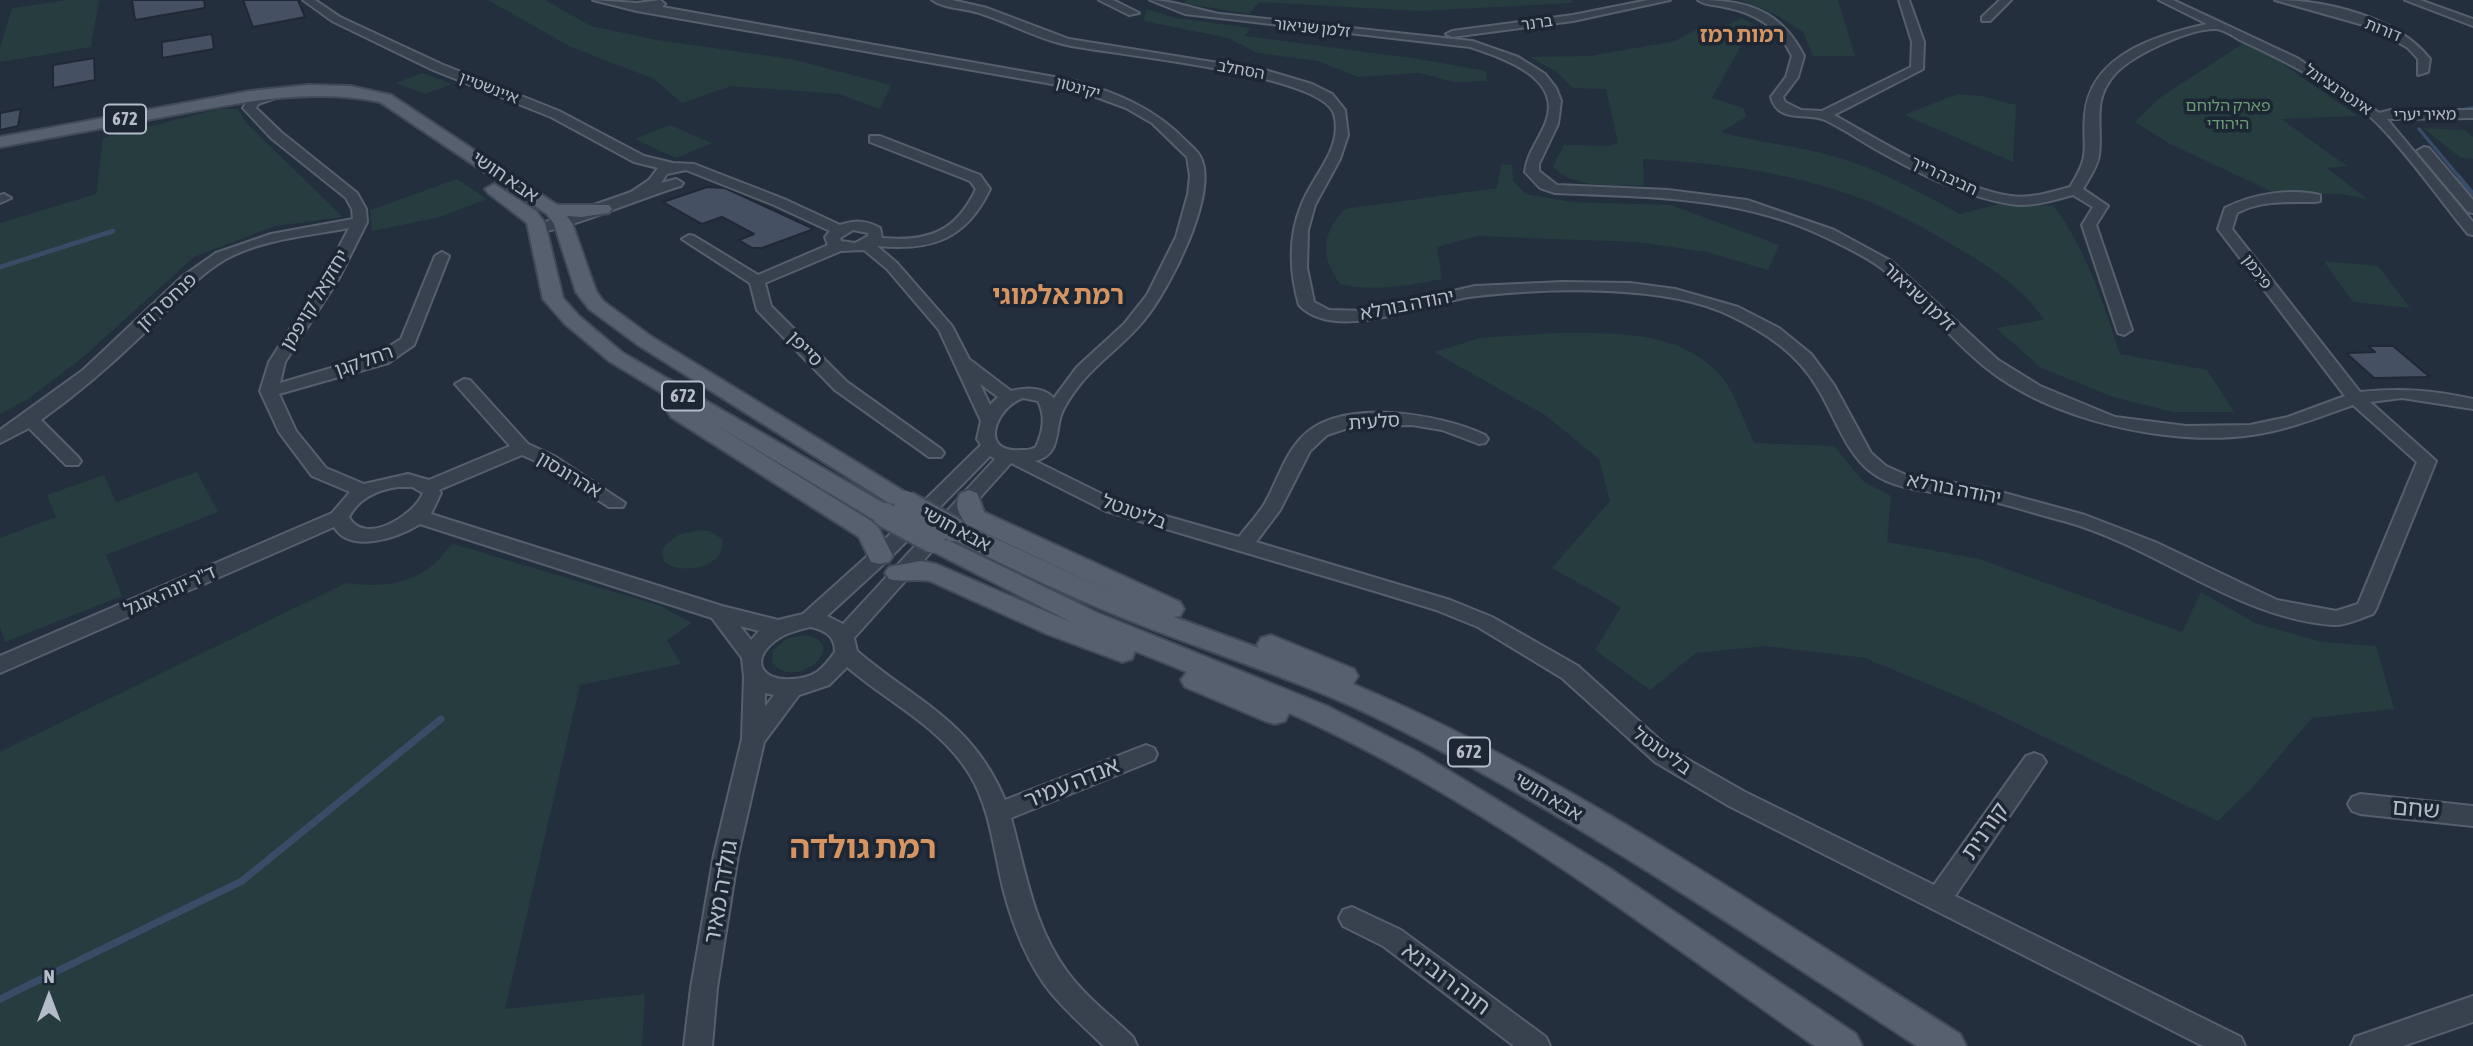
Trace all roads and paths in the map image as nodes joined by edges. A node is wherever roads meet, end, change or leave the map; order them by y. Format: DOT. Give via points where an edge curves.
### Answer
graph roads {
  1 [pos="308,0"];
  2 [pos="598,0"];
  3 [pos="937,0"];
  4 [pos="1104,0"];
  5 [pos="1155,0"];
  6 [pos="1665,0"];
  7 [pos="1703,0"];
  8 [pos="1904,0"];
  9 [pos="2006,0"];
  10 [pos="2164,0"];
  11 [pos="2175,0"];
  12 [pos="2280,0"];
  13 [pos="2410,0"];
  14 [pos="1170,3"];
  15 [pos="653,4"];
  16 [pos="1133,13"];
  17 [pos="1986,19"];
  18 [pos="2217,22"];
  19 [pos="2473,23"];
  20 [pos="2201,29"];
  21 [pos="2230,31"];
  22 [pos="1470,38"];
  23 [pos="2422,72"];
  24 [pos="277,96"];
  25 [pos="2374,102"];
  26 [pos="252,108"];
  27 [pos="2473,114"];
  28 [pos="1825,116"];
  29 [pos="2389,117"];
  30 [pos="2429,119"];
  31 [pos="2473,122"];
  32 [pos="2411,128"];
  33 [pos="875,139"];
  34 [pos="0,142"];
  35 [pos="0,149"];
  36 [pos="673,167"];
  37 [pos="688,178"];
  38 [pos="657,179"];
  39 [pos="728,183"];
  40 [pos="2075,190"];
  41 [pos="636,195"];
  42 [pos="2315,198"];
  43 [pos="603,209"];
  44 [pos="2473,209"];
  45 [pos="558,216"];
  46 [pos="360,222"];
  47 [pos="539,229"];
  48 [pos="2473,231"];
  49 [pos="839,238"];
  50 [pos="689,239"];
  51 [pos="869,243"];
  52 [pos="442,256"];
  53 [pos="757,281"];
  54 [pos="1307,305"];
  55 [pos="2124,330"];
  56 [pos="616,356"];
  57 [pos="962,362"];
  58 [pos="1075,379"];
  59 [pos="464,384"];
  60 [pos="269,391"];
  61 [pos="1038,394"];
  62 [pos="1009,397"];
  63 [pos="2356,398"];
  64 [pos="2473,404"];
  65 [pos="1052,416"];
  66 [pos="31,420"];
  67 [pos="989,420"];
  68 [pos="0,438"];
  69 [pos="1479,439"];
  70 [pos="989,447"];
  71 [pos="522,448"];
  72 [pos="1044,450"];
  73 [pos="934,453"];
  74 [pos="1010,457"];
  75 [pos="72,461"];
  76 [pos="429,487"];
  77 [pos="364,491"];
  78 [pos="1085,492"];
  79 [pos="969,498"];
  80 [pos="616,503"];
  81 [pos="896,509"];
  82 [pos="339,517"];
  83 [pos="419,517"];
  84 [pos="943,535"];
  85 [pos="1244,545"];
  86 [pos="889,565"];
  87 [pos="719,613"];
  88 [pos="810,620"];
  89 [pos="778,628"];
  90 [pos="841,653"];
  91 [pos="0,665"];
  92 [pos="753,665"];
  93 [pos="792,688"];
  94 [pos="1398,716"];
  95 [pos="753,739"];
  96 [pos="1146,754"];
  97 [pos="2034,762"];
  98 [pos="2360,804"];
  99 [pos="1498,811"];
  100 [pos="997,813"];
  101 [pos="2473,816"];
  102 [pos="1937,901"];
  103 [pos="1352,918"];
  104 [pos="2473,1009"];
  105 [pos="698,1046"];
  106 [pos="1123,1046"];
  107 [pos="1536,1046"];
  108 [pos="1844,1046"];
  109 [pos="1948,1046"];
  110 [pos="2231,1046"];
  111 [pos="2365,1046"];
  1 -- 36 [label="street, איינשטיין" via="336,19 436,67 555,114 639,159"];
  2 -- 15 [label="street, יקינטון"];
  3 -- 54 [label="street, הסחלב" via="984,10 1067,42 1268,75 1294,82 1332,102 1339,109 1340,138 1308,205 1298,254"];
  4 -- 16 [label="street"];
  5 -- 14 [label="street, זלמן שניאור"];
  6 -- 22 [label="street, ברנר"];
  7 -- 28 [label="street" via="1762,17 1783,31 1798,56 1792,77 1777,97 1779,104 1800,114"];
  8 -- 28 [label="street" via="1918,42 1917,69 1844,102"];
  9 -- 17 [label="street"];
  10 -- 18 [label="street, אינטרנציונל"];
  11 -- 18 [label="street, אינטרנציונל"];
  12 -- 23 [label="street, דורות" via="2374,24 2408,40 2424,59"];
  13 -- 19 [label="street"];
  14 -- 22 [label="street, זלמן שניאור" via="1185,11 1270,24"];
  15 -- 58 [label="street, יקינטון" via="684,15 1071,84 1136,106 1169,129 1195,159 1191,211 1180,246 1145,309"];
  18 -- 20 [label="street"];
  18 -- 21 [label="street, אינטרנציונל"];
  18 -- 25 [label="street, אינטרנציונל" via="2305,58"];
  20 -- 21 [label="street"];
  20 -- 40 [label="street" via="2129,53 2107,73 2092,109 2092,160"];
  21 -- 29 [label="street, אינטרנציונל" via="2293,60"];
  22 -- 63 [label="street, זלמן שניאור" via="1546,81 1554,116 1532,161 1532,172 1545,185 1719,198 1773,211 1829,233 1886,264 1992,364 2071,407 2112,422 2152,428 2250,430 2293,421"];
  24 -- 26 [label="main road, אבא חושי / 672"];
  24 -- 34 [label="main road, אבא חושי / 672"];
  24 -- 45 [label="main road, אבא חושי / 672" via="337,90 385,98"];
  24 -- 47 [label="main road, אבא חושי / 672" via="344,99 381,110 530,215"];
  25 -- 29 [label="street, אינטרנציונל"];
  25 -- 30 [label="street"];
  26 -- 35 [label="main road, אבא חושי / 672" via="216,108"];
  26 -- 46 [label="street" via="276,135 352,196"];
  27 -- 30 [label="street, מאיר יערי"];
  28 -- 40 [label="street, חביבה רייך" via="1981,194 2014,201"];
  29 -- 30 [label="street"];
  29 -- 44 [label="street, אינטרנציונל"];
  29 -- 48 [label="street, אינטרנציונל"];
  30 -- 31 [label="street, מאיר יערי"];
  30 -- 32 [label="street, מאיר יערי"];
  33 -- 51 [label="street" via="975,178 983,189 963,225 921,242"];
  36 -- 37 [label="street, איינשטיין" via="692,167"];
  36 -- 38 [label="street"];
  37 -- 38 [label="street" via="664,183"];
  37 -- 39 [label="street"];
  37 -- 41 [label="street"];
  38 -- 41 [label="street"];
  39 -- 49 [label="street" via="779,202"];
  40 -- 55 [label="street" via="2101,206 2090,225"];
  41 -- 43 [label="street"];
  42 -- 63 [label="street, פיכמן" via="2242,204 2230,211 2225,229"];
  43 -- 45 [label="main road"];
  45 -- 47 [label="street"];
  45 -- 81 [label="main road, אבא חושי / 672" via="586,292 596,305"];
  46 -- 60 [label="street, יחזקאל קויפמן" via="331,278 277,362"];
  46 -- 66 [label="street, פנחס רוזן" via="269,240 222,256 200,271 95,370"];
  47 -- 56 [label="main road, אבא חושי / 672" via="553,299"];
  49 -- 51 [label="street" via="852,247"];
  49 -- 53 [label="street"];
  50 -- 53 [label="street"];
  51 -- 57 [label="street" via="946,329"];
  52 -- 60 [label="street, רחל קגן" via="408,342 399,350"];
  53 -- 73 [label="street, סייפן" via="763,307 841,386"];
  54 -- 63 [label="street, יהודה בורלא" via="1326,315 1365,316 1475,291 1563,286 1675,294 1732,310 1773,331 1805,358 1864,456 1880,470 1902,480 1986,494 2078,519 2272,606 2336,618 2366,609 2427,461"];
  56 -- 81 [label="main road, אבא חושי / 672"];
  56 -- 86 [label="main road" via="629,374 666,403 862,527"];
  57 -- 62 [label="street"];
  57 -- 67 [label="street"];
  58 -- 61 [label="street, יקינטון"];
  58 -- 65 [label="street, יקינטון"];
  59 -- 71 [label="street, אהרונסון"];
  60 -- 77 [label="street" via="288,432 319,472"];
  61 -- 62 [label="street"];
  61 -- 65 [label="street" via="1049,404"];
  62 -- 67 [label="street"];
  63 -- 64 [label="street, זלמן שניאור" via="2402,393"];
  65 -- 72 [label="street" via="1052,433"];
  66 -- 68 [label="street, פנחס רוזן"];
  66 -- 75 [label="street"];
  67 -- 70 [label="street"];
  69 -- 85 [label="street, סלעית" via="1422,421 1353,421 1329,428 1310,438 1270,510"];
  70 -- 74 [label="street"];
  70 -- 86 [label="street"];
  71 -- 76 [label="street, אהרונסון"];
  71 -- 80 [label="street, אהרונסון"];
  72 -- 74 [label="street"];
  72 -- 78 [label="street, בליטנטל"];
  74 -- 78 [label="street, בליטנטל"];
  74 -- 79 [label="street"];
  76 -- 77 [label="street" via="394,481"];
  76 -- 83 [label="street" via="432,501"];
  77 -- 82 [label="street" via="351,499"];
  78 -- 85 [label="street, בליטנטל" via="1125,511"];
  79 -- 86 [label="street"];
  79 -- 94 [label="main road" via="975,517 1162,606 1309,659 1348,678"];
  81 -- 84 [label="main road, אבא חושי / 672, bridge"];
  82 -- 83 [label="street" via="348,531 374,534"];
  82 -- 91 [label="street, ד''ר יונה אנגל"];
  83 -- 87 [label="street"];
  84 -- 94 [label="main road, אבא חושי / 672"];
  84 -- 99 [label="main road, אבא חושי / 672" via="1078,615 1341,725"];
  85 -- 102 [label="street, בליטנטל" via="1485,622 1570,672 1663,756"];
  86 -- 88 [label="street"];
  86 -- 90 [label="street"];
  86 -- 99 [label="main road" via="948,578 1056,627 1262,707"];
  87 -- 89 [label="street"];
  87 -- 92 [label="street"];
  88 -- 89 [label="street"];
  88 -- 90 [label="street" via="836,628"];
  89 -- 92 [label="street" via="756,645"];
  90 -- 93 [label="street" via="824,678"];
  90 -- 100 [label="street" via="959,741 980,770"];
  92 -- 93 [label="street" via="763,683"];
  92 -- 95 [label="street, גולדה מאיר"];
  93 -- 95 [label="street, גולדה מאיר"];
  94 -- 109 [label="main road, אבא חושי / 672" via="1501,769 1632,847"];
  95 -- 105 [label="street, גולדה מאיר" via="726,855"];
  96 -- 100 [label="street, אנדה עמיר"];
  97 -- 102 [label="street, קורנית"];
  98 -- 101 [label="street, שחם"];
  99 -- 108 [label="main road, אבא חושי / 672"];
  100 -- 106 [label="street" via="1022,913 1060,984"];
  102 -- 110 [label="street, בליטנטל"];
  103 -- 107 [label="street, חנה רובינא" via="1392,938"];
  104 -- 111 [label="street"];
}
